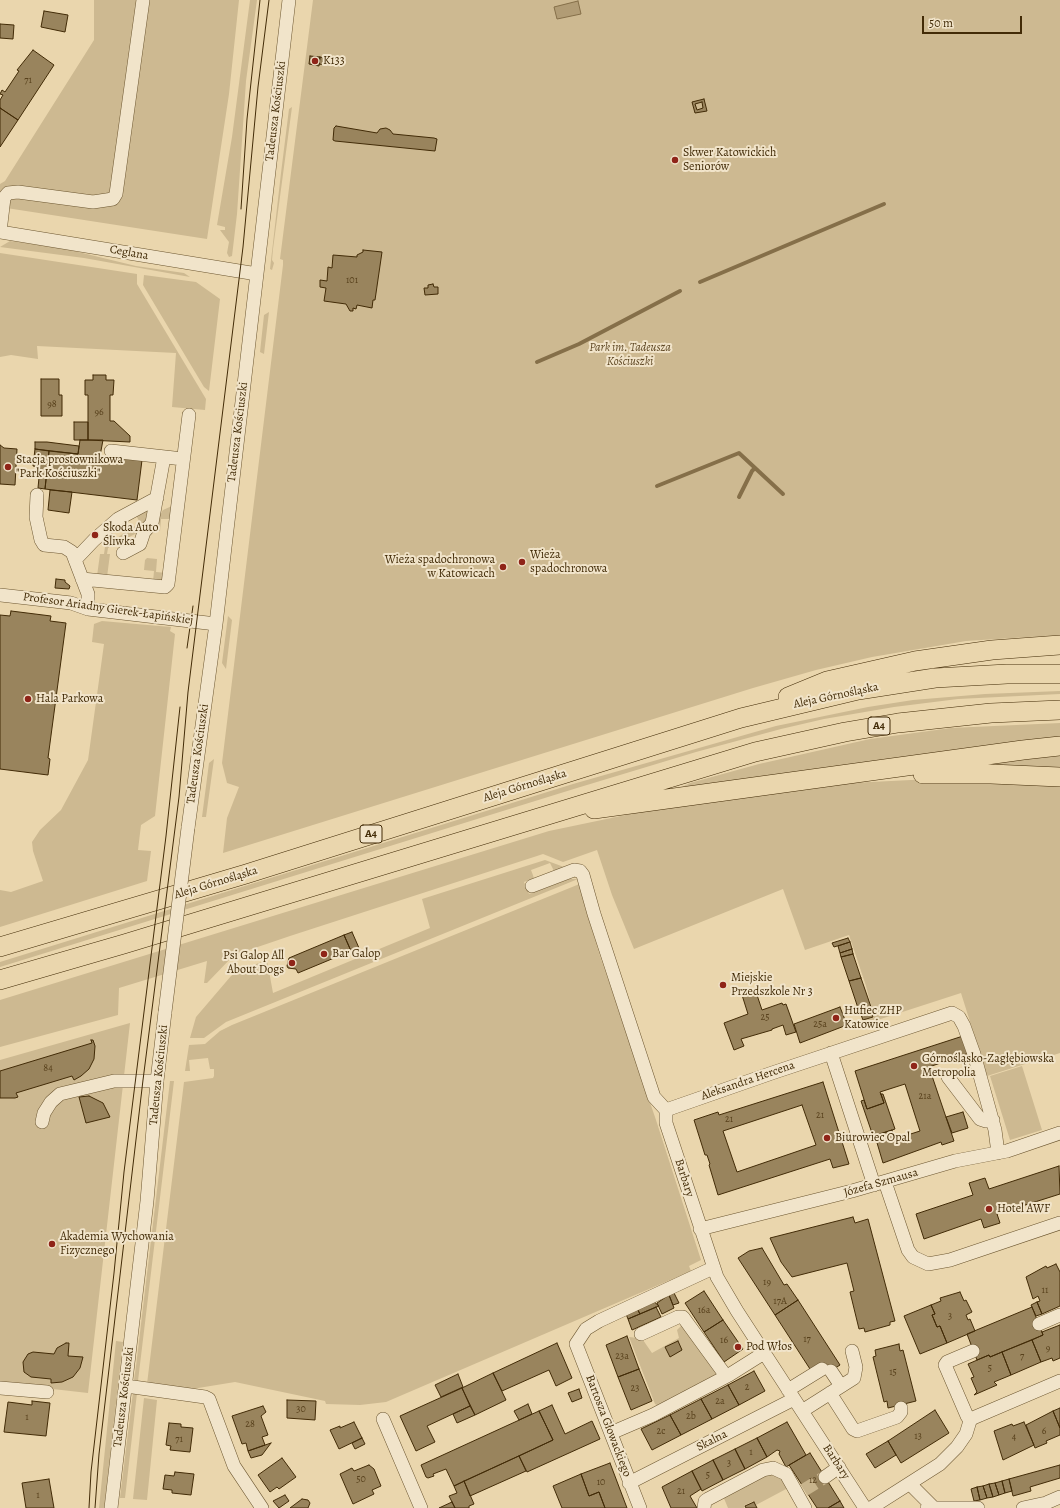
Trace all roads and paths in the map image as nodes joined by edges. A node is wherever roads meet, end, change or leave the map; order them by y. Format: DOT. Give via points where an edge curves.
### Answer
graph roads {
  1 [pos="142,0"];
  2 [pos="288,0"];
  3 [pos="0,232"];
  4 [pos="257,274"];
  5 [pos="189,415"];
  6 [pos="111,451"];
  7 [pos="164,457"];
  8 [pos="183,459"];
  9 [pos="37,495"];
  10 [pos="157,498"];
  11 [pos="123,553"];
  12 [pos="75,560"];
  13 [pos="82,579"];
  14 [pos="0,595"];
  15 [pos="88,609"];
  16 [pos="216,624"];
  17 [pos="1060,645"];
  18 [pos="1060,674"];
  19 [pos="1060,710"];
  20 [pos="741,718"];
  21 [pos="1060,746"];
  22 [pos="870,772"];
  23 [pos="1060,777"];
  24 [pos="533,818"];
  25 [pos="532,886"];
  26 [pos="0,947"];
  27 [pos="0,980"];
  28 [pos="831,1053"];
  29 [pos="948,1078"];
  30 [pos="157,1081"];
  31 [pos="666,1110"];
  32 [pos="993,1120"];
  33 [pos="42,1122"];
  34 [pos="1060,1133"];
  35 [pos="998,1153"];
  36 [pos="879,1183"];
  37 [pos="1060,1223"];
  38 [pos="700,1229"];
  39 [pos="713,1268"];
  40 [pos="1060,1315"];
  41 [pos="1039,1324"];
  42 [pos="641,1334"];
  43 [pos="973,1350"];
  44 [pos="852,1351"];
  45 [pos="764,1353"];
  46 [pos="726,1376"];
  47 [pos="1060,1380"];
  48 [pos="126,1386"];
  49 [pos="0,1388"];
  50 [pos="836,1390"];
  51 [pos="47,1392"];
  52 [pos="791,1394"];
  53 [pos="901,1408"];
  54 [pos="802,1411"];
  55 [pos="383,1420"];
  56 [pos="970,1421"];
  57 [pos="610,1433"];
  58 [pos="839,1467"];
  59 [pos="825,1477"];
  60 [pos="630,1483"];
  61 [pos="910,1484"];
  62 [pos="1060,1497"];
  63 [pos="1047,1505"];
  64 [pos="111,1508"];
  65 [pos="262,1508"];
  66 [pos="421,1508"];
  67 [pos="640,1508"];
  68 [pos="704,1508"];
  69 [pos="806,1508"];
  70 [pos="865,1508"];
  71 [pos="871,1508"];
  72 [pos="932,1508"];
  73 [pos="978,1508"];
  74 [pos="1023,1508"];
  1 -- 3 [label="street" via="116,194 113,199 93,202 18,192 8,193 4,198"];
  2 -- 4 [label="street, Tadeusza Kościuszki"];
  3 -- 4 [label="street, Ceglana"];
  4 -- 16 [label="street, Tadeusza Kościuszki"];
  5 -- 8 [label="street"];
  6 -- 7 [label="street"];
  7 -- 8 [label="street"];
  7 -- 10 [label="street"];
  8 -- 13 [label="street" via="168,584 165,587"];
  9 -- 12 [label="street" via="36,517 41,540 44,545 68,549"];
  10 -- 11 [label="street" via="152,523 144,532 142,541"];
  10 -- 12 [label="street" via="118,519"];
  12 -- 13 [label="street"];
  13 -- 15 [label="street" via="88,594"];
  14 -- 15 [label="street, Profesor Ariadny Gierek-Łapińskiej" via="71,603"];
  15 -- 16 [label="street, Profesor Ariadny Gierek-Łapińskiej"];
  16 -- 30 [label="street, Tadeusza Kościuszki, bridge"];
  17 -- 20 [label="highway" via="992,650 872,670 827,681"];
  18 -- 20 [label="highway, Aleja Górnośląska / A4" via="935,678 858,690"];
  19 -- 24 [label="highway, A4" via="960,716 831,734 747,754"];
  20 -- 26 [label="highway, Aleja Górnośląska / A4" via="246,874"];
  21 -- 22 [label="highway"];
  22 -- 23 [label="highway"];
  22 -- 24 [label="highway"];
  24 -- 27 [label="highway, A4"];
  25 -- 31 [label="street" via="574,870 584,875 594,914 654,1097"];
  28 -- 31 [label="street, Aleksandra Hercena"];
  28 -- 32 [label="street, Aleksandra Hercena" via="952,1013 959,1017 964,1026"];
  28 -- 36 [label="street"];
  29 -- 32 [label="street" via="980,1119"];
  30 -- 33 [label="street" via="114,1081 60,1094 48,1107"];
  30 -- 48 [label="street, Tadeusza Kościuszki" via="147,1201"];
  31 -- 38 [label="street, Barbary" via="666,1123"];
  32 -- 35 [label="street"];
  34 -- 35 [label="street, Józefa Szmausa"];
  35 -- 36 [label="street, Józefa Szmausa" via="955,1160"];
  36 -- 37 [label="street" via="908,1250 913,1257 928,1264 950,1260"];
  36 -- 38 [label="street, Józefa Szmausa"];
  38 -- 39 [label="street, Barbary"];
  39 -- 45 [label="street, Barbary"];
  39 -- 57 [label="street, Bartosza Głowackiego" via="599,1321 586,1329 576,1344"];
  40 -- 41 [label="street"];
  42 -- 46 [label="street" via="683,1317"];
  43 -- 56 [label="street" via="947,1362 945,1366"];
  44 -- 50 [label="street" via="855,1375"];
  45 -- 46 [label="street"];
  45 -- 52 [label="street, Barbary"];
  46 -- 57 [label="street" via="653,1415"];
  47 -- 56 [label="street"];
  48 -- 64 [label="street, Tadeusza Kościuszki"];
  48 -- 65 [label="street" via="209,1399 234,1466"];
  49 -- 51 [label="street"];
  50 -- 52 [label="street, Skalna" via="827,1370"];
  50 -- 53 [label="street" via="854,1429 857,1430 897,1417"];
  50 -- 54 [label="street"];
  52 -- 54 [label="street, Barbary"];
  52 -- 60 [label="street, Skalna"];
  54 -- 58 [label="street, Barbary"];
  55 -- 66 [label="street"];
  56 -- 61 [label="street" via="966,1434 957,1447 940,1464"];
  57 -- 60 [label="street, Bartosza Głowackiego"];
  58 -- 59 [label="street"];
  58 -- 70 [label="street, Barbary"];
  60 -- 67 [label="street, Bartosza Głowackiego"];
  61 -- 71 [label="street"];
  61 -- 72 [label="street"];
  62 -- 63 [label="street"];
  63 -- 74 [label="street"];
  68 -- 69 [label="street" via="708,1499 768,1468 782,1471 800,1492"];
  72 -- 73 [label="street"];
}
